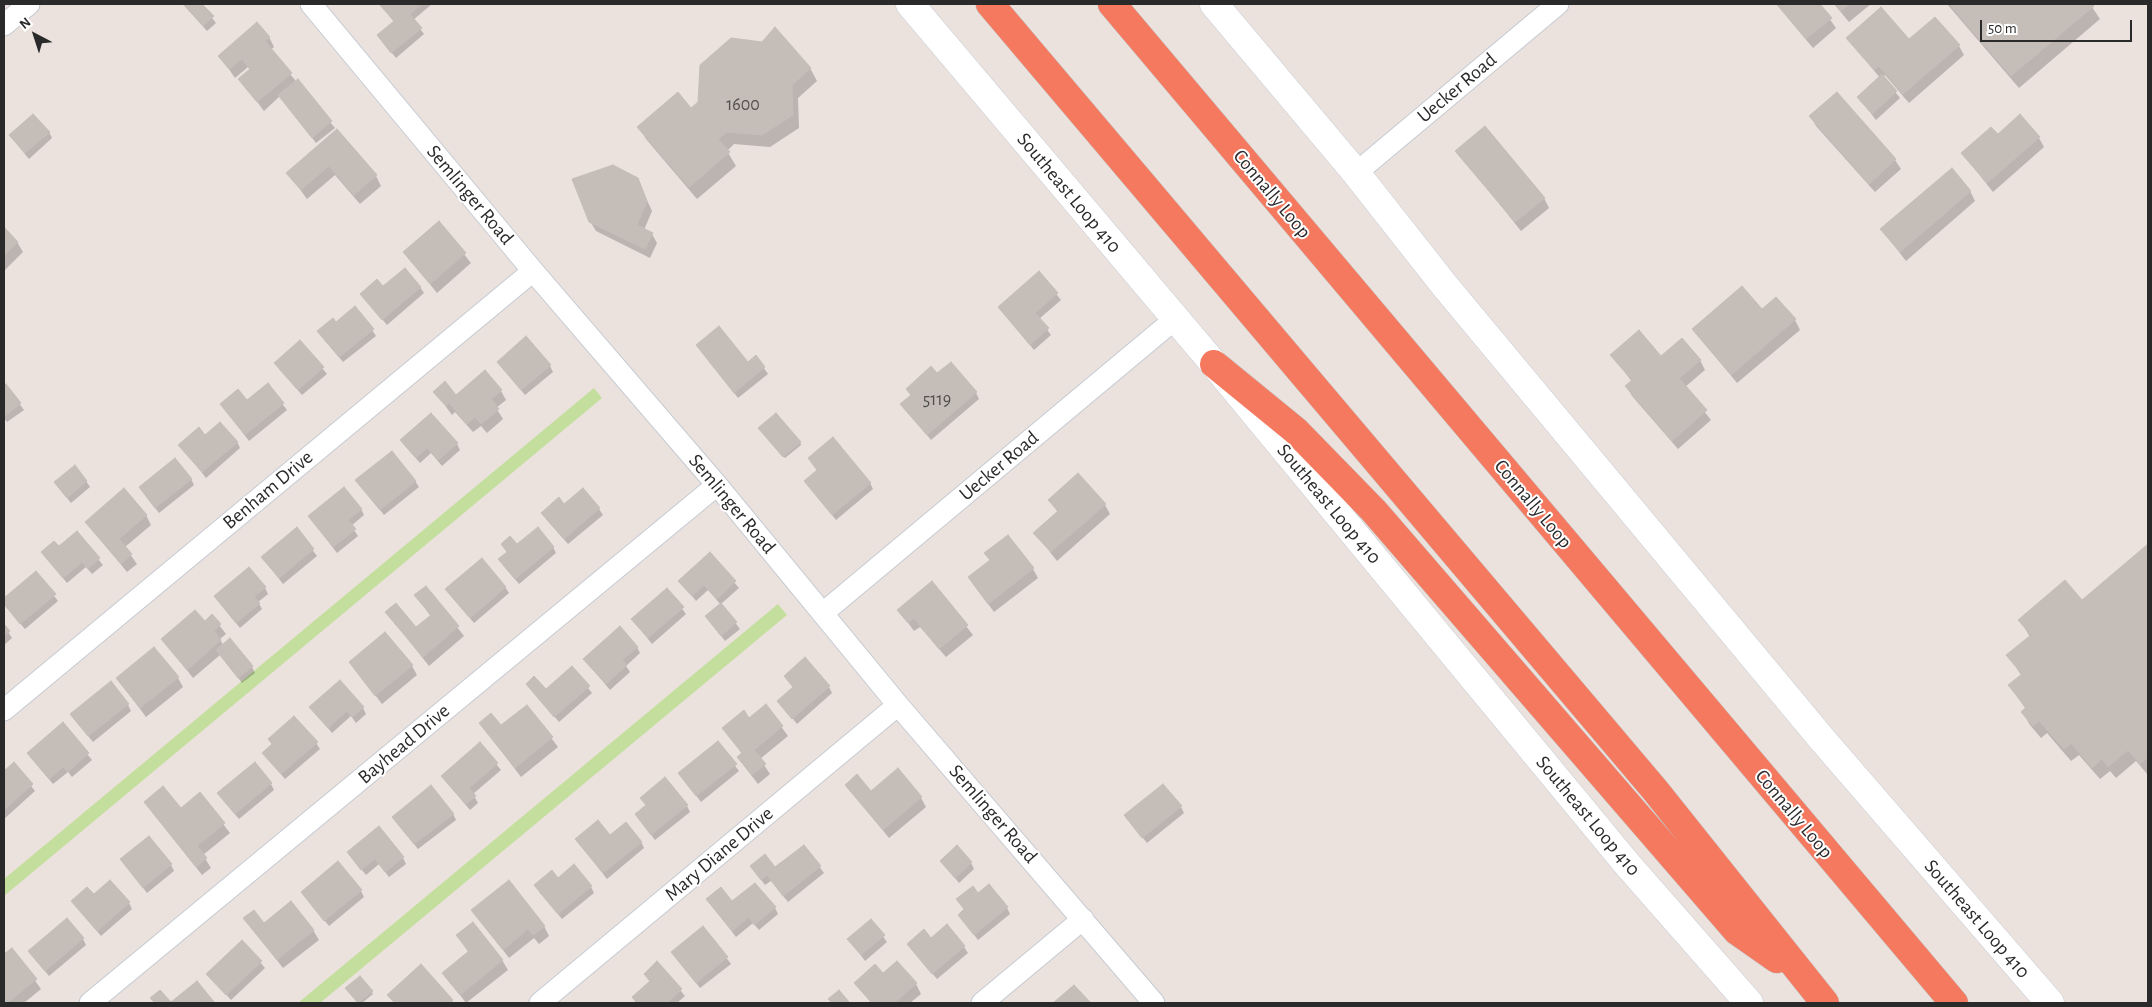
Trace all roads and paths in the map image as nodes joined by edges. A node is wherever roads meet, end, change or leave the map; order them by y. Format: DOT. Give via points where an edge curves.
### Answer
graph roads {
  1 [pos="29,4"];
  2 [pos="311,4"];
  3 [pos="910,4"];
  4 [pos="990,4"];
  5 [pos="1112,4"];
  6 [pos="1214,4"];
  7 [pos="1558,4"];
  8 [pos="4,25"];
  9 [pos="1356,173"];
  10 [pos="533,271"];
  11 [pos="1175,319"];
  12 [pos="1214,364"];
  13 [pos="717,485"];
  14 [pos="823,614"];
  15 [pos="898,705"];
  16 [pos="4,710"];
  17 [pos="1083,919"];
  18 [pos="1801,975"];
  19 [pos="90,1003"];
  20 [pos="540,1003"];
  21 [pos="982,1003"];
  22 [pos="1154,1003"];
  23 [pos="1749,1003"];
  24 [pos="1825,1003"];
  25 [pos="1954,1003"];
  26 [pos="2050,1003"];
  1 -- 8 [label="street"];
  2 -- 10 [label="street, Semlinger Road"];
  3 -- 11 [label="main road, Southeast Loop 410"];
  4 -- 18 [label="highway" via="1655,790"];
  5 -- 25 [label="highway, Connally Loop"];
  6 -- 9 [label="main road, Southeast Loop 410"];
  7 -- 9 [label="street, Uecker Road"];
  9 -- 26 [label="main road, Southeast Loop 410" via="1445,286 1821,738"];
  10 -- 13 [label="street, Semlinger Road"];
  10 -- 16 [label="street, Benham Drive"];
  11 -- 12 [label="main road, Southeast Loop 410"];
  11 -- 14 [label="street, Uecker Road"];
  12 -- 18 [label="highway" via="1296,431 1374,511 1736,930"];
  12 -- 23 [label="main road, Southeast Loop 410" via="1627,864"];
  13 -- 14 [label="street, Semlinger Road"];
  13 -- 19 [label="street, Bayhead Drive"];
  14 -- 15 [label="street, Semlinger Road"];
  15 -- 17 [label="street, Semlinger Road"];
  15 -- 20 [label="street, Mary Diane Drive"];
  17 -- 21 [label="street"];
  17 -- 22 [label="street, Semlinger Road"];
  18 -- 24 [label="highway"];
}
